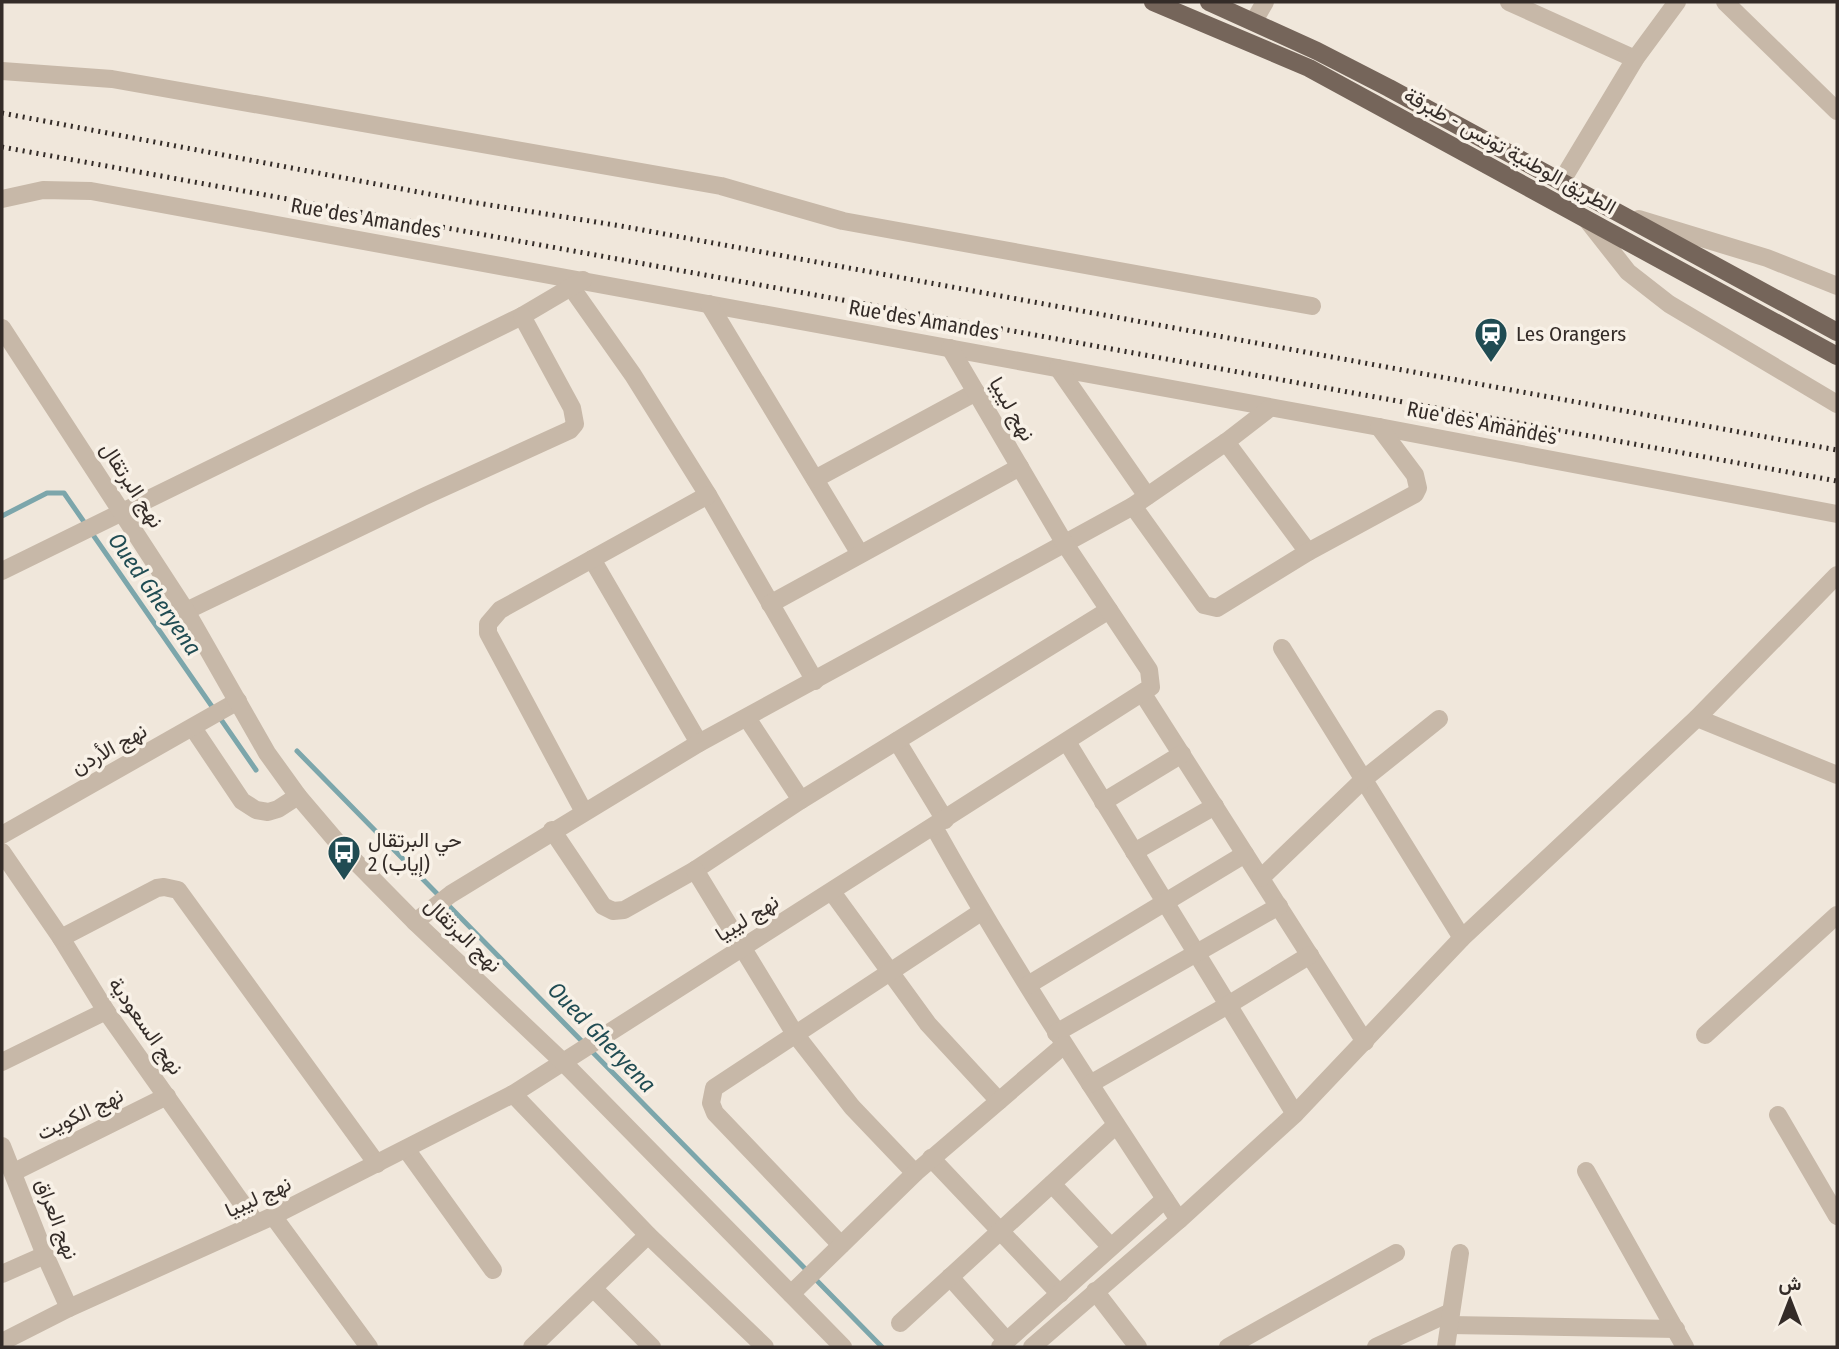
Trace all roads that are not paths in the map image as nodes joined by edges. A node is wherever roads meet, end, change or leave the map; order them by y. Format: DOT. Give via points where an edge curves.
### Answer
graph roads {
  1 [pos="1153,2"];
  2 [pos="1209,2"];
  3 [pos="1265,2"];
  4 [pos="1509,2"];
  5 [pos="1677,2"];
  6 [pos="1725,2"];
  7 [pos="1254,22"];
  8 [pos="1634,59"];
  9 [pos="2,71"];
  10 [pos="1837,111"];
  11 [pos="1561,182"];
  12 [pos="2,200"];
  13 [pos="1614,211"];
  14 [pos="1584,218"];
  15 [pos="577,284"];
  16 [pos="1837,286"];
  17 [pos="709,304"];
  18 [pos="1312,306"];
  19 [pos="522,316"];
  20 [pos="2,328"];
  21 [pos="1837,332"];
  22 [pos="950,348"];
  23 [pos="1837,356"];
  24 [pos="1058,368"];
  25 [pos="976,392"];
  26 [pos="1837,404"];
  27 [pos="1270,408"];
  28 [pos="1378,427"];
  29 [pos="1226,442"];
  30 [pos="1020,467"];
  31 [pos="814,479"];
  32 [pos="708,495"];
  33 [pos="1140,501"];
  34 [pos="118,514"];
  35 [pos="1837,514"];
  36 [pos="1065,544"];
  37 [pos="1308,552"];
  38 [pos="860,554"];
  39 [pos="592,559"];
  40 [pos="2,571"];
  41 [pos="1837,575"];
  42 [pos="770,604"];
  43 [pos="1109,610"];
  44 [pos="186,611"];
  45 [pos="1282,648"];
  46 [pos="814,681"];
  47 [pos="1143,694"];
  48 [pos="235,702"];
  49 [pos="747,718"];
  50 [pos="1698,718"];
  51 [pos="1439,719"];
  52 [pos="201,723"];
  53 [pos="897,741"];
  54 [pos="1067,742"];
  55 [pos="699,743"];
  56 [pos="1182,754"];
  57 [pos="1837,775"];
  58 [pos="1364,779"];
  59 [pos="298,796"];
  60 [pos="801,800"];
  61 [pos="1103,802"];
  62 [pos="1215,806"];
  63 [pos="584,812"];
  64 [pos="940,823"];
  65 [pos="552,831"];
  66 [pos="2,835"];
  67 [pos="2,852"];
  68 [pos="1134,852"];
  69 [pos="1245,854"];
  70 [pos="695,870"];
  71 [pos="1261,878"];
  72 [pos="832,891"];
  73 [pos="1165,902"];
  74 [pos="1279,906"];
  75 [pos="981,912"];
  76 [pos="1837,915"];
  77 [pos="415,922"];
  78 [pos="61,938"];
  79 [pos="1462,938"];
  80 [pos="743,947"];
  81 [pos="1196,953"];
  82 [pos="1310,955"];
  83 [pos="891,973"];
  84 [pos="1028,985"];
  85 [pos="1228,1005"];
  86 [pos="106,1011"];
  87 [pos="795,1034"];
  88 [pos="1705,1035"];
  89 [pos="1060,1039"];
  90 [pos="1365,1042"];
  91 [pos="569,1058"];
  92 [pos="2,1062"];
  93 [pos="1090,1084"];
  94 [pos="513,1094"];
  95 [pos="167,1096"];
  96 [pos="999,1101"];
  97 [pos="1295,1114"];
  98 [pos="1778,1115"];
  99 [pos="1116,1125"];
  100 [pos="2,1146"];
  101 [pos="407,1149"];
  102 [pos="931,1158"];
  103 [pos="377,1164"];
  104 [pos="1586,1171"];
  105 [pos="14,1172"];
  106 [pos="915,1173"];
  107 [pos="1052,1184"];
  108 [pos="1165,1199"];
  109 [pos="1837,1216"];
  110 [pos="265,1219"];
  111 [pos="1179,1220"];
  112 [pos="1001,1231"];
  113 [pos="648,1235"];
  114 [pos="1110,1246"];
  115 [pos="836,1250"];
  116 [pos="1396,1254"];
  117 [pos="1460,1254"];
  118 [pos="45,1255"];
  119 [pos="493,1269"];
  120 [pos="2,1275"];
  121 [pos="950,1277"];
  122 [pos="796,1288"];
  123 [pos="594,1289"];
  124 [pos="1095,1291"];
  125 [pos="1060,1294"];
  126 [pos="69,1308"];
  127 [pos="1450,1319"];
  128 [pos="900,1323"];
  129 [pos="1676,1329"];
  130 [pos="2,1342"];
  131 [pos="1004,1344"];
  132 [pos="369,1347"];
  133 [pos="533,1347"];
  134 [pos="652,1347"];
  135 [pos="765,1347"];
  136 [pos="843,1347"];
  137 [pos="1032,1347"];
  138 [pos="1138,1347"];
  139 [pos="1228,1347"];
  140 [pos="1376,1347"];
  141 [pos="1446,1347"];
  142 [pos="1685,1347"];
  1 -- 14 [label="main road, الطريق الوطنية تونس - طبرقة" via="1309,68"];
  2 -- 7 [label="main road, الطريق الوطنية تونس - طبرقة"];
  3 -- 7 [label="street"];
  4 -- 8 [label="street"];
  5 -- 8 [label="street"];
  6 -- 10 [label="street"];
  7 -- 11 [label="main road, الطريق الوطنية تونس - طبرقة" via="1389,88"];
  8 -- 11 [label="street"];
  9 -- 18 [label="street" via="112,79 720,186 843,221"];
  11 -- 13 [label="main road, الطريق الوطنية تونس - طبرقة"];
  12 -- 15 [label="street, Rue des Amandes" via="43,190 91,191"];
  13 -- 16 [label="street" via="1767,258"];
  13 -- 21 [label="main road, الطريق الوطنية تونس - طبرقة"];
  14 -- 23 [label="main road, الطريق الوطنية تونس - طبرقة"];
  14 -- 26 [label="street" via="1628,272 1669,304"];
  15 -- 17 [label="street, Rue des Amandes"];
  15 -- 19 [label="street"];
  15 -- 32 [label="street"];
  17 -- 22 [label="street, Rue des Amandes"];
  17 -- 31 [label="street"];
  19 -- 34 [label="street"];
  19 -- 44 [label="street" via="572,408 575,424 570,430"];
  20 -- 34 [label="street, نهج البرتقال"];
  22 -- 24 [label="street, Rue des Amandes"];
  22 -- 25 [label="street, نهج ليبيا"];
  24 -- 27 [label="street, Rue des Amandes"];
  24 -- 33 [label="street"];
  25 -- 30 [label="street, نهج ليبيا"];
  25 -- 31 [label="street"];
  27 -- 28 [label="street, Rue des Amandes"];
  27 -- 29 [label="street"];
  28 -- 35 [label="street, Rue des Amandes"];
  28 -- 37 [label="street" via="1415,475 1415,494"];
  29 -- 33 [label="street"];
  29 -- 37 [label="street"];
  30 -- 36 [label="street, نهج ليبيا"];
  30 -- 38 [label="street"];
  31 -- 38 [label="street"];
  32 -- 39 [label="street"];
  32 -- 42 [label="street"];
  33 -- 36 [label="street"];
  33 -- 37 [label="street" via="1209,607 1228,603"];
  34 -- 40 [label="street"];
  34 -- 44 [label="street, نهج البرتقال"];
  36 -- 43 [label="street, نهج ليبيا"];
  36 -- 46 [label="street"];
  38 -- 42 [label="street"];
  39 -- 55 [label="street"];
  39 -- 63 [label="street" via="500,610 488,624 488,633"];
  41 -- 50 [label="street"];
  42 -- 46 [label="street"];
  43 -- 47 [label="street, نهج ليبيا" via="1151,676 1151,687"];
  43 -- 53 [label="street"];
  44 -- 48 [label="street, نهج البرتقال"];
  45 -- 58 [label="street"];
  46 -- 49 [label="street"];
  47 -- 54 [label="street, نهج ليبيا"];
  47 -- 56 [label="street"];
  48 -- 52 [label="street, نهج الأردن"];
  48 -- 59 [label="street, نهج البرتقال"];
  49 -- 55 [label="street"];
  49 -- 60 [label="street"];
  50 -- 57 [label="street"];
  50 -- 79 [label="street"];
  51 -- 58 [label="street"];
  52 -- 59 [label="street" via="242,801 268,812"];
  52 -- 66 [label="street, نهج الأردن"];
  53 -- 60 [label="street"];
  53 -- 64 [label="street"];
  54 -- 61 [label="street"];
  54 -- 64 [label="street, نهج ليبيا"];
  55 -- 63 [label="street"];
  56 -- 61 [label="street"];
  56 -- 62 [label="street"];
  58 -- 71 [label="street"];
  58 -- 79 [label="street"];
  59 -- 77 [label="street, نهج البرتقال"];
  60 -- 70 [label="street"];
  61 -- 68 [label="street"];
  62 -- 68 [label="street"];
  62 -- 69 [label="street"];
  63 -- 65 [label="street"];
  64 -- 72 [label="street, نهج ليبيا"];
  64 -- 75 [label="street"];
  65 -- 70 [label="street" via="603,906 613,911 624,911"];
  65 -- 77 [label="street"];
  67 -- 78 [label="street, نهج السعودية"];
  68 -- 73 [label="street"];
  69 -- 71 [label="street"];
  69 -- 73 [label="street"];
  70 -- 80 [label="street"];
  71 -- 74 [label="street"];
  72 -- 80 [label="street, نهج ليبيا"];
  72 -- 83 [label="street"];
  73 -- 81 [label="street"];
  73 -- 84 [label="street"];
  74 -- 81 [label="street"];
  74 -- 82 [label="street"];
  75 -- 83 [label="street"];
  75 -- 84 [label="street"];
  76 -- 88 [label="street"];
  77 -- 91 [label="street, نهج البرتقال"];
  78 -- 86 [label="street, نهج السعودية"];
  78 -- 103 [label="street" via="157,888 178,890"];
  79 -- 90 [label="street"];
  80 -- 87 [label="street"];
  80 -- 91 [label="street, نهج ليبيا"];
  81 -- 85 [label="street"];
  81 -- 89 [label="street"];
  82 -- 85 [label="street"];
  82 -- 90 [label="street"];
  83 -- 87 [label="street"];
  83 -- 96 [label="street" via="928,1024"];
  84 -- 89 [label="street"];
  85 -- 93 [label="street"];
  85 -- 97 [label="street"];
  86 -- 92 [label="street"];
  86 -- 95 [label="street, نهج السعودية"];
  87 -- 106 [label="street" via="852,1107"];
  87 -- 115 [label="street" via="714,1088 711,1103"];
  89 -- 93 [label="street"];
  89 -- 96 [label="street"];
  90 -- 97 [label="street"];
  91 -- 94 [label="street, نهج ليبيا"];
  91 -- 122 [label="street, نهج البرتقال"];
  93 -- 99 [label="street"];
  94 -- 101 [label="street, نهج ليبيا"];
  94 -- 113 [label="street"];
  95 -- 105 [label="street, نهج الكويت"];
  95 -- 110 [label="street, نهج السعودية"];
  96 -- 102 [label="street"];
  97 -- 111 [label="street"];
  98 -- 109 [label="street"];
  99 -- 107 [label="street"];
  99 -- 108 [label="street"];
  100 -- 105 [label="street, نهج العراق"];
  101 -- 103 [label="street, نهج ليبيا"];
  101 -- 119 [label="street"];
  102 -- 106 [label="street"];
  102 -- 112 [label="street"];
  103 -- 110 [label="street, نهج ليبيا"];
  104 -- 129 [label="street"];
  105 -- 118 [label="street, نهج العراق"];
  106 -- 115 [label="street"];
  107 -- 112 [label="street"];
  107 -- 114 [label="street"];
  108 -- 111 [label="street"];
  108 -- 114 [label="street"];
  110 -- 126 [label="street, نهج ليبيا"];
  110 -- 132 [label="street, نهج السعودية"];
  111 -- 124 [label="street"];
  112 -- 121 [label="street"];
  112 -- 125 [label="street"];
  113 -- 123 [label="street"];
  113 -- 135 [label="street"];
  114 -- 125 [label="street"];
  115 -- 122 [label="street"];
  116 -- 139 [label="street"];
  117 -- 127 [label="street"];
  118 -- 120 [label="street"];
  118 -- 126 [label="street, نهج العراق"];
  121 -- 128 [label="street"];
  121 -- 131 [label="street"];
  122 -- 136 [label="street, نهج البرتقال"];
  123 -- 133 [label="street"];
  123 -- 134 [label="street"];
  124 -- 137 [label="street"];
  124 -- 138 [label="street"];
  125 -- 131 [label="street"];
  126 -- 130 [label="street, نهج ليبيا"];
  127 -- 129 [label="street"];
  127 -- 140 [label="street"];
  127 -- 141 [label="street"];
  129 -- 142 [label="street"];
}
